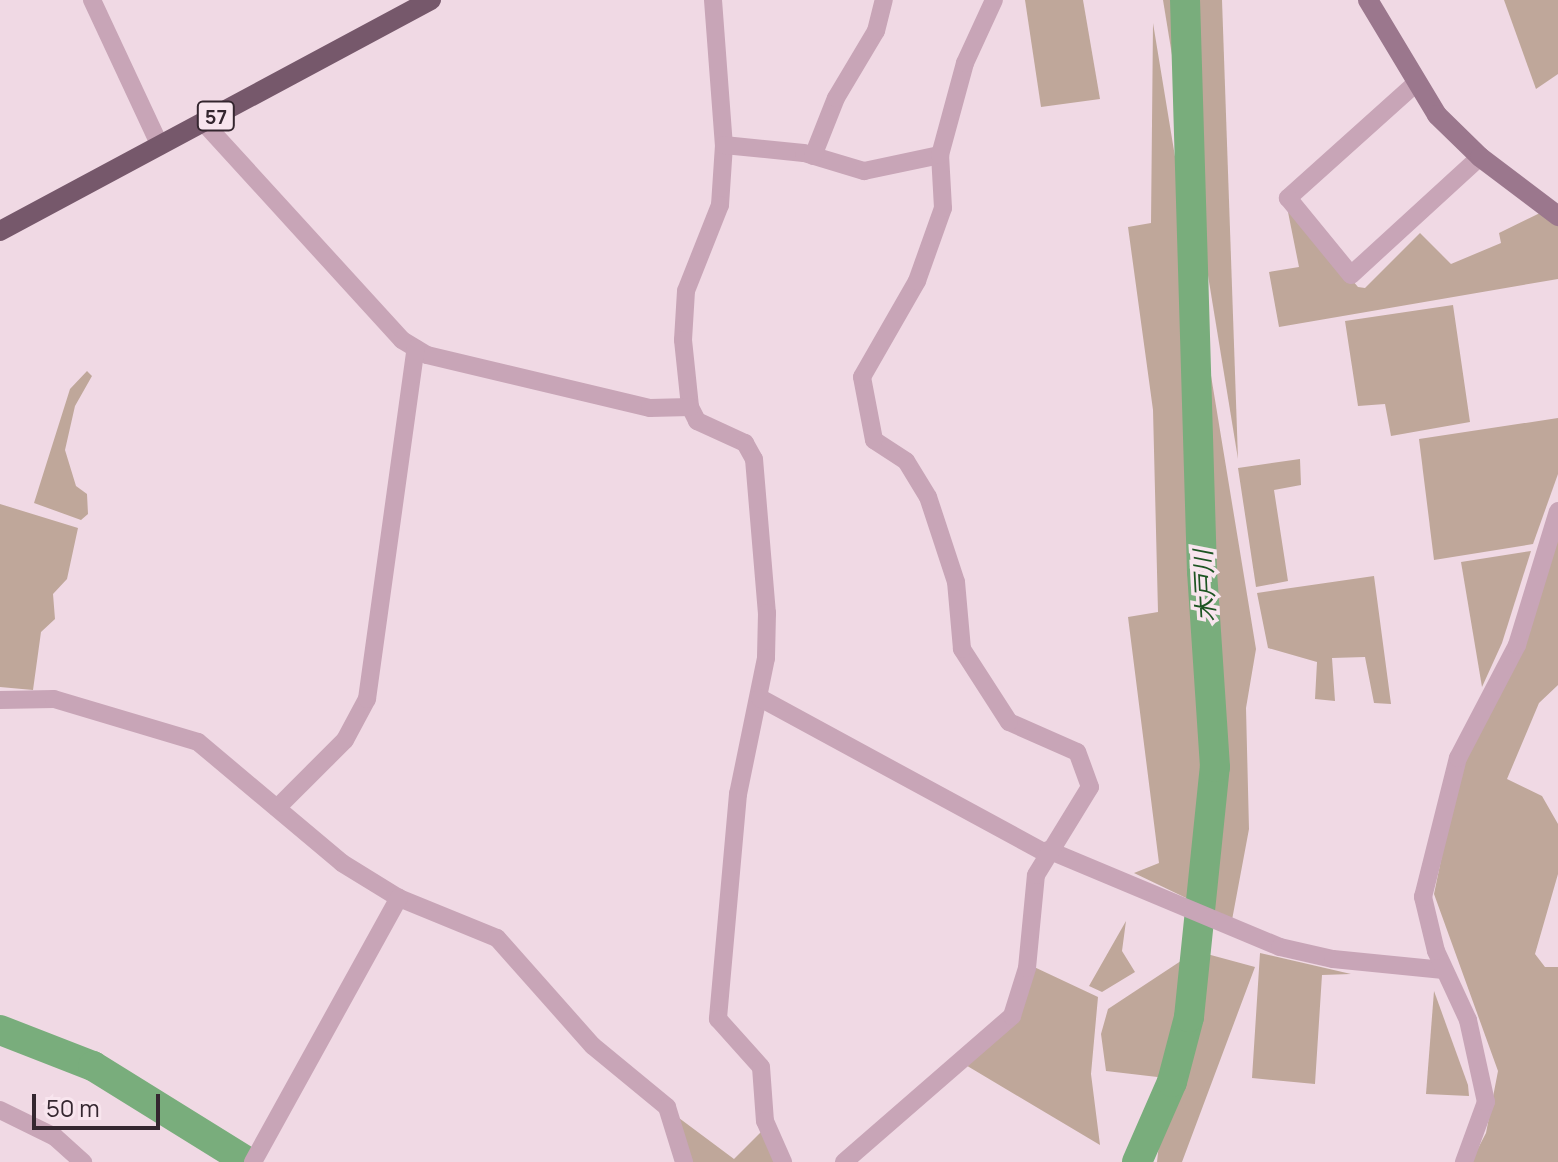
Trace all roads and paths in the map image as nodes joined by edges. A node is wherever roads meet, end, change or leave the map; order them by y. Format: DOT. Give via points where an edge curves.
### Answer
graph roads {
  1 [pos="92,0"];
  2 [pos="431,0"];
  3 [pos="713,0"];
  4 [pos="884,0"];
  5 [pos="994,0"];
  6 [pos="1368,0"];
  7 [pos="1415,84"];
  8 [pos="204,123"];
  9 [pos="724,145"];
  10 [pos="160,146"];
  11 [pos="940,155"];
  12 [pos="813,156"];
  13 [pos="1480,157"];
  14 [pos="1558,216"];
  15 [pos="0,231"];
  16 [pos="416,348"];
  17 [pos="690,407"];
  18 [pos="1558,511"];
  19 [pos="760,698"];
  20 [pos="0,700"];
  21 [pos="277,808"];
  22 [pos="1046,852"];
  23 [pos="399,898"];
  24 [pos="1443,970"];
  25 [pos="0,1110"];
  26 [pos="83,1162"];
  27 [pos="253,1162"];
  28 [pos="684,1162"];
  29 [pos="783,1162"];
  30 [pos="844,1162"];
  31 [pos="1464,1162"];
  1 -- 10 [label="street"];
  2 -- 8 [label="main road, 57"];
  3 -- 9 [label="street"];
  4 -- 12 [label="street" via="876,31 836,98"];
  5 -- 11 [label="street" via="965,63"];
  6 -- 7 [label="street"];
  7 -- 13 [label="street"];
  7 -- 13 [label="street" via="1288,198 1351,275"];
  8 -- 10 [label="main road, 57"];
  8 -- 16 [label="street" via="402,340"];
  9 -- 12 [label="street"];
  9 -- 17 [label="street" via="720,205 686,291"];
  10 -- 15 [label="main road, 57"];
  11 -- 12 [label="street" via="864,171"];
  11 -- 22 [label="street" via="943,208 917,281 862,377 874,440 906,461 928,497 956,582 962,649 1009,722 1077,752 1087,767 1085,803"];
  13 -- 14 [label="street"];
  16 -- 17 [label="street" via="650,408"];
  16 -- 21 [label="street" via="367,699 345,740"];
  17 -- 19 [label="street" via="697,421 745,443 754,459 767,613"];
  18 -- 24 [label="street" via="1517,645 1458,758 1438,831 1423,897"];
  19 -- 22 [label="street"];
  19 -- 29 [label="street" via="738,794 718,1019 761,1067 765,1121"];
  20 -- 21 [label="street" via="54,699 198,742"];
  21 -- 23 [label="street" via="342,863"];
  22 -- 24 [label="street" via="1239,933 1333,959"];
  22 -- 30 [label="street" via="1031,896 1027,968 1012,1016"];
  23 -- 27 [label="street"];
  23 -- 28 [label="street" via="481,927 510,947 593,1046 667,1107"];
  24 -- 31 [label="street" via="1468,1020 1486,1102"];
  25 -- 26 [label="street" via="55,1137"];
}
